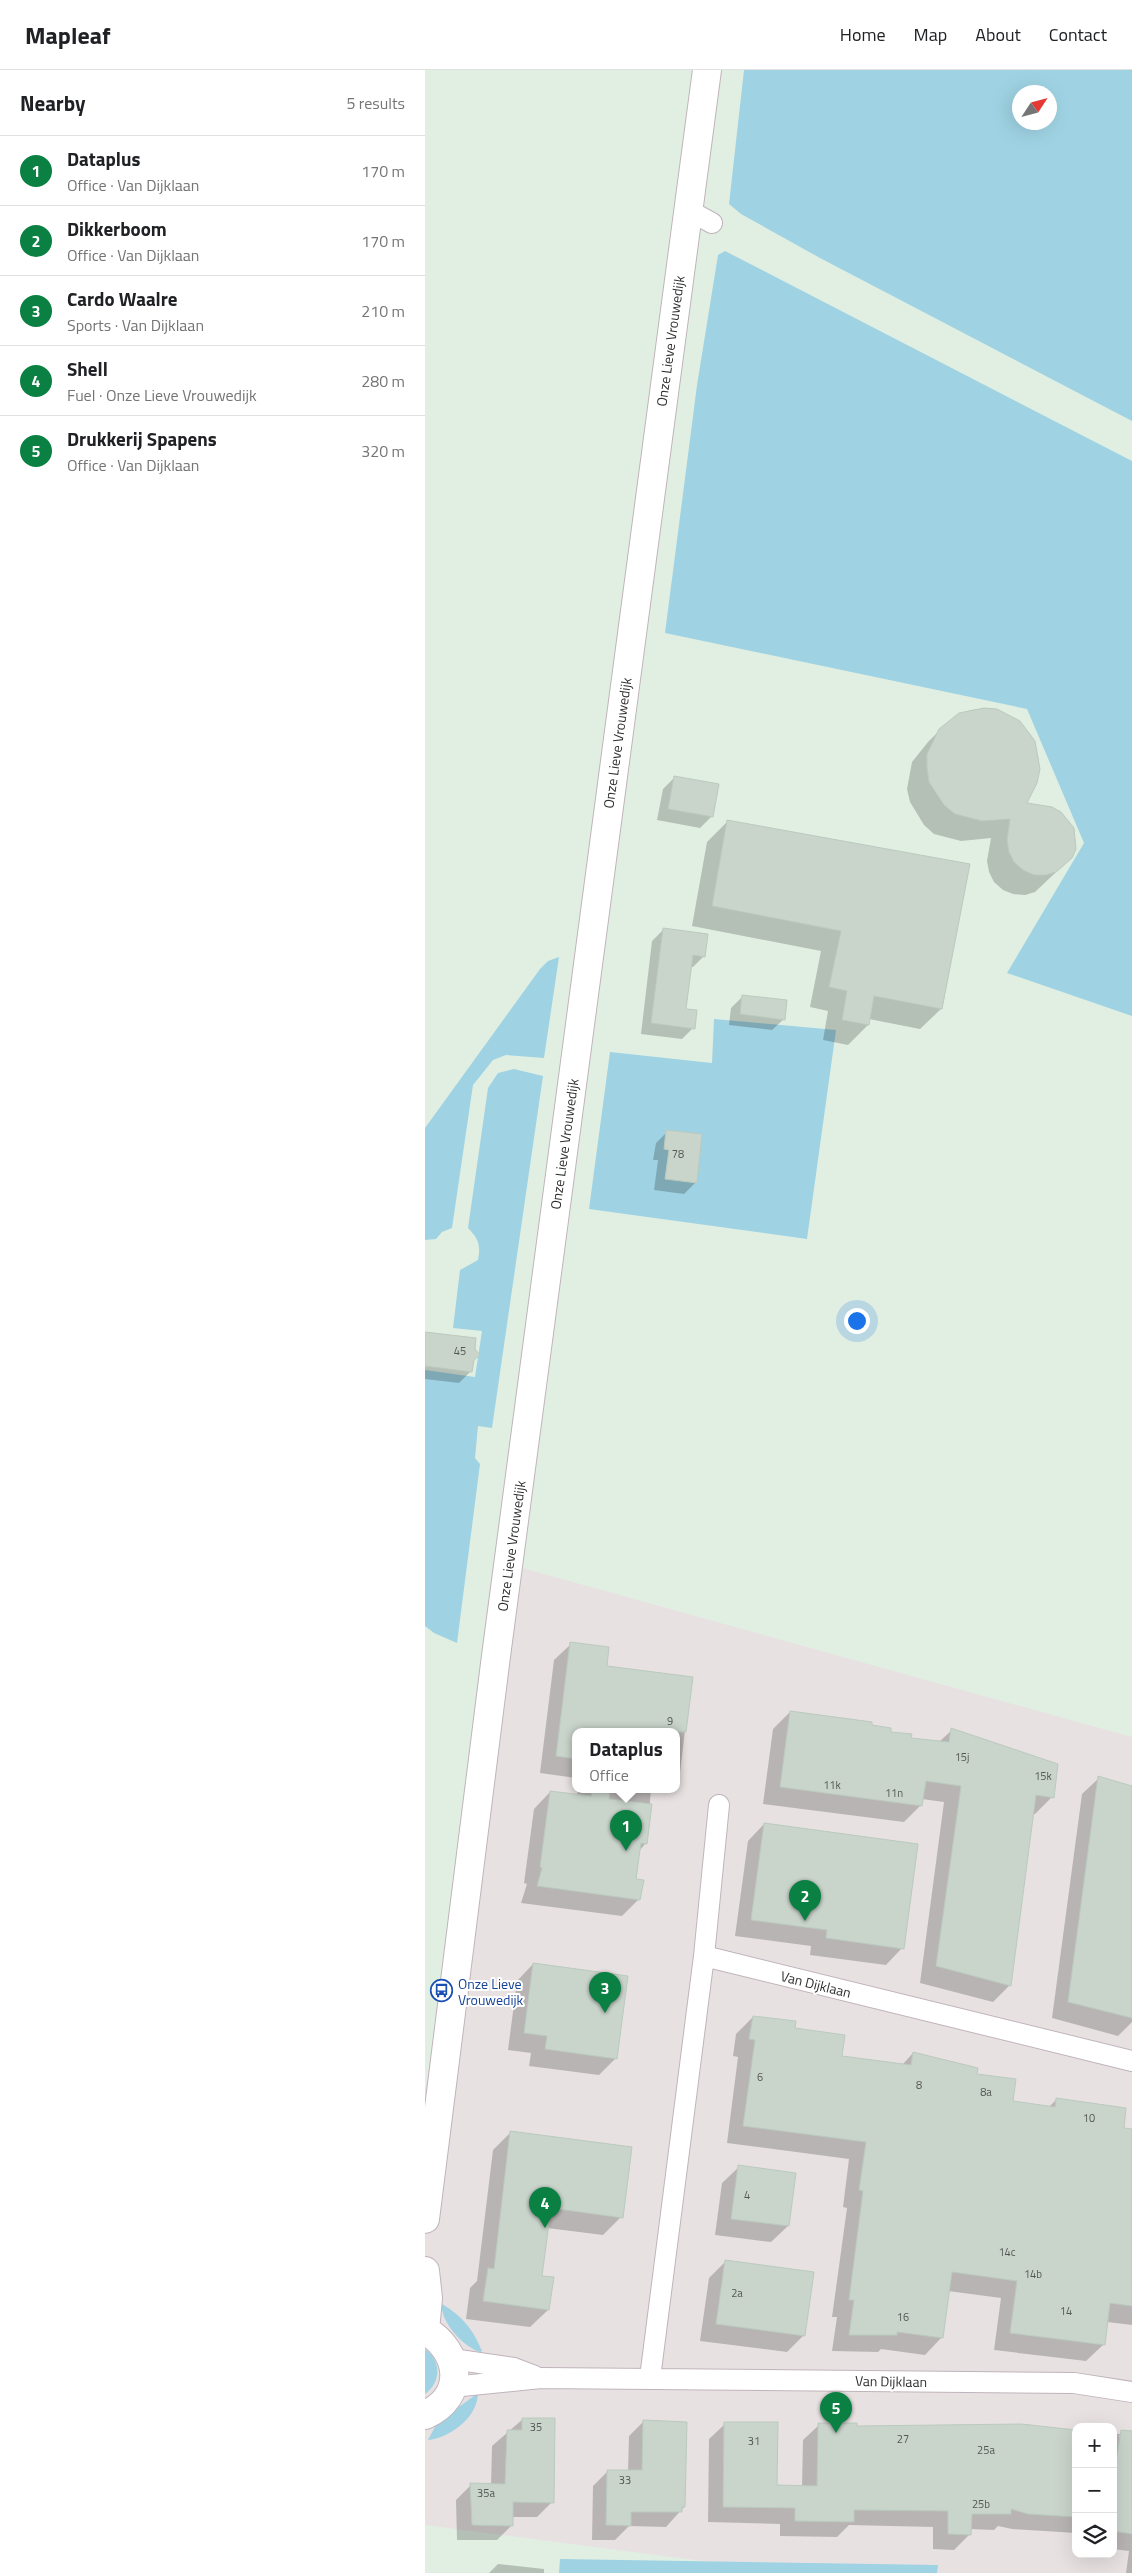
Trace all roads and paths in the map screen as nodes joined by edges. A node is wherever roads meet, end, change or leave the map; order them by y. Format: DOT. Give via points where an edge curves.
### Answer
graph roads {
  1 [pos="707,70"];
  2 [pos="688,210"];
  3 [pos="712,223"];
  4 [pos="719,1806"];
  5 [pos="704,1956"];
  6 [pos="1132,2061"];
  7 [pos="425,2219"];
  8 [pos="425,2271"];
  9 [pos="425,2330"];
  10 [pos="452,2359"];
  11 [pos="541,2378"];
  12 [pos="650,2378"];
  13 [pos="452,2387"];
  14 [pos="1132,2392"];
  15 [pos="425,2414"];
  1 -- 2 [label="main road, Onze Lieve Vrouwedijk"];
  2 -- 3 [label="street"];
  2 -- 7 [label="main road, Onze Lieve Vrouwedijk" via="496,1656"];
  4 -- 5 [label="street"];
  5 -- 6 [label="street, Van Dijklaan"];
  5 -- 12 [label="street"];
  8 -- 9 [label="main road" via="429,2298"];
  9 -- 10 [label="main road" via="437,2337"];
  10 -- 11 [label="street, Van Dijklaan" via="514,2368"];
  10 -- 13 [label="main road" via="455,2372"];
  11 -- 12 [label="street, Van Dijklaan"];
  11 -- 13 [label="street, Van Dijklaan"];
  12 -- 14 [label="street, Van Dijklaan" via="1075,2383"];
  13 -- 15 [label="main road" via="445,2400"];
}
